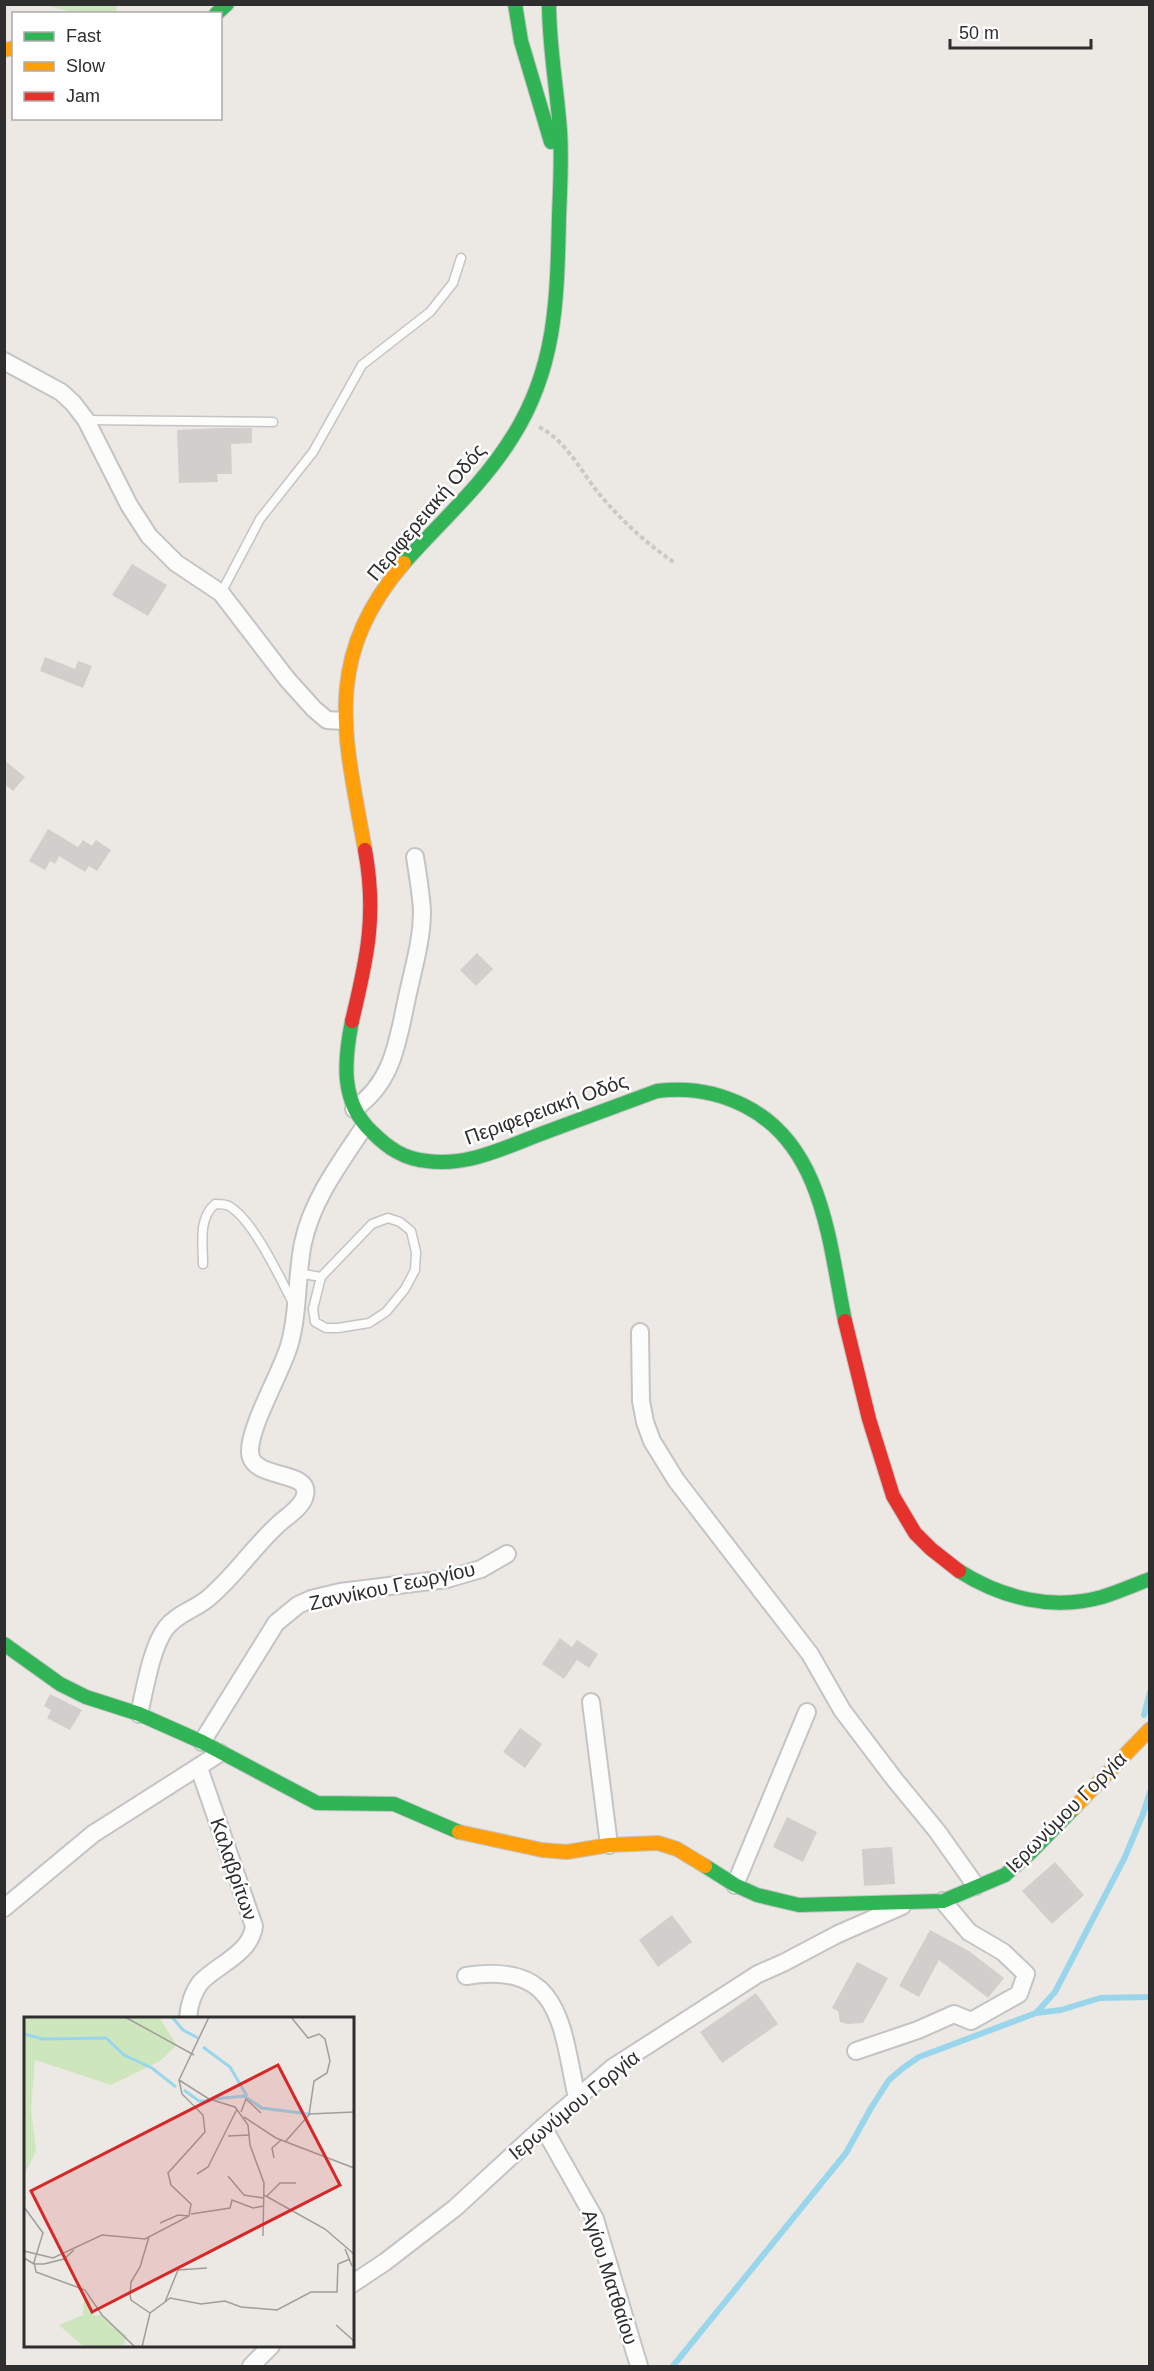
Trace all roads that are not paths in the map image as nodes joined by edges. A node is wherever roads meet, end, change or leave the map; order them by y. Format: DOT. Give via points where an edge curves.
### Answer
graph roads {
  1 [pos="515,4"];
  2 [pos="549,4"];
  3 [pos="560,173"];
  4 [pos="460,258"];
  5 [pos="4,361"];
  6 [pos="86,420"];
  7 [pos="273,422"];
  8 [pos="221,592"];
  9 [pos="344,721"];
  10 [pos="416,856"];
  11 [pos="354,1109"];
  12 [pos="364,1127"];
  13 [pos="203,1264"];
  14 [pos="298,1273"];
  15 [pos="321,1277"];
  16 [pos="296,1308"];
  17 [pos="640,1332"];
  18 [pos="507,1554"];
  19 [pos="1149,1579"];
  20 [pos="4,1644"];
  21 [pos="591,1702"];
  22 [pos="807,1713"];
  23 [pos="139,1714"];
  24 [pos="1149,1729"];
  25 [pos="202,1742"];
  26 [pos="220,1753"];
  27 [pos="199,1768"];
  28 [pos="609,1845"];
  29 [pos="735,1885"];
  30 [pos="976,1886"];
  31 [pos="943,1901"];
  32 [pos="908,1903"];
  33 [pos="4,1908"];
  34 [pos="466,1976"];
  35 [pos="188,2017"];
  36 [pos="856,2051"];
  37 [pos="577,2098"];
  38 [pos="543,2127"];
  39 [pos="354,2283"];
  40 [pos="270,2347"];
  41 [pos="251,2367"];
  42 [pos="639,2367"];
  1 -- 3 [label="main road" via="521,41"];
  2 -- 3 [label="main road, Περιφερειακή Οδός"];
  3 -- 9 [label="main road, Περιφερειακή Οδός" via="559,254 544,369 522,419 491,468 384,588 355,648 345,684"];
  4 -- 8 [label="lane" via="453,283 430,312 362,365 313,452 260,519"];
  5 -- 6 [label="street" via="61,392"];
  6 -- 7 [label="lane"];
  6 -- 8 [label="street" via="149,536 176,563"];
  8 -- 9 [label="street" via="314,709 327,720"];
  9 -- 11 [label="main road, Περιφερειακή Οδός" via="351,778 368,855 372,903 368,951 345,1062 345,1079"];
  10 -- 11 [label="street" via="422,912 420,939 399,1040 379,1087"];
  11 -- 12 [label="main road, Περιφερειακή Οδός"];
  12 -- 14 [label="street" via="333,1173 309,1219"];
  12 -- 19 [label="main road, Περιφερειακή Οδός" via="399,1154 433,1163 478,1157 657,1091 712,1093 752,1108 791,1142 810,1173 827,1228 851,1347 880,1460 897,1504 917,1535 952,1567 1016,1598 1052,1602 1096,1599"];
  13 -- 16 [label="lane" via="203,1219 215,1204 227,1205 256,1236"];
  14 -- 15 [label="lane"];
  14 -- 16 [label="street"];
  15 -- 15 [label="lane" via="313,1309 315,1322 326,1328 369,1323 386,1312 415,1270 411,1231 388,1218 372,1224"];
  16 -- 23 [label="street" via="289,1347 250,1450 251,1458 260,1467 301,1482 306,1495 221,1586 168,1626 157,1646"];
  17 -- 30 [label="street" via="641,1401 652,1441 676,1480 810,1653 843,1710"];
  18 -- 25 [label="street, Ζαννίκου Γεωργίου" via="481,1569 447,1579 340,1592 298,1605 276,1623"];
  20 -- 23 [label="main road" via="60,1684"];
  21 -- 28 [label="street"];
  22 -- 29 [label="street"];
  23 -- 25 [label="main road"];
  24 -- 30 [label="main road, Ιερωνύμου Γοργία" via="1031,1852 1005,1875"];
  25 -- 26 [label="main road"];
  26 -- 27 [label="street"];
  26 -- 28 [label="main road" via="317,1803 394,1804 451,1830 542,1850 567,1852"];
  27 -- 33 [label="street" via="93,1834"];
  27 -- 35 [label="street, Καλαβρίτων" via="254,1926 250,1941 200,1983"];
  28 -- 29 [label="main road" via="658,1844 677,1849"];
  29 -- 32 [label="main road" via="799,1905"];
  30 -- 31 [label="main road, Ιερωνύμου Γοργία"];
  31 -- 32 [label="main road"];
  31 -- 36 [label="street" via="969,1932 1003,1952 1026,1974 1019,1994 971,2021 954,2014"];
  32 -- 37 [label="street, Ιερωνύμου Γοργία" via="758,1974 612,2068"];
  34 -- 37 [label="street" via="506,1973 536,1985 549,1998 563,2036"];
  37 -- 38 [label="street, Ιερωνύμου Γοργία"];
  38 -- 39 [label="street, Ιερωνύμου Γοργία" via="455,2208"];
  38 -- 42 [label="street, Αγίου Ματθαίου" via="596,2219"];
  40 -- 41 [label="street"];
}
